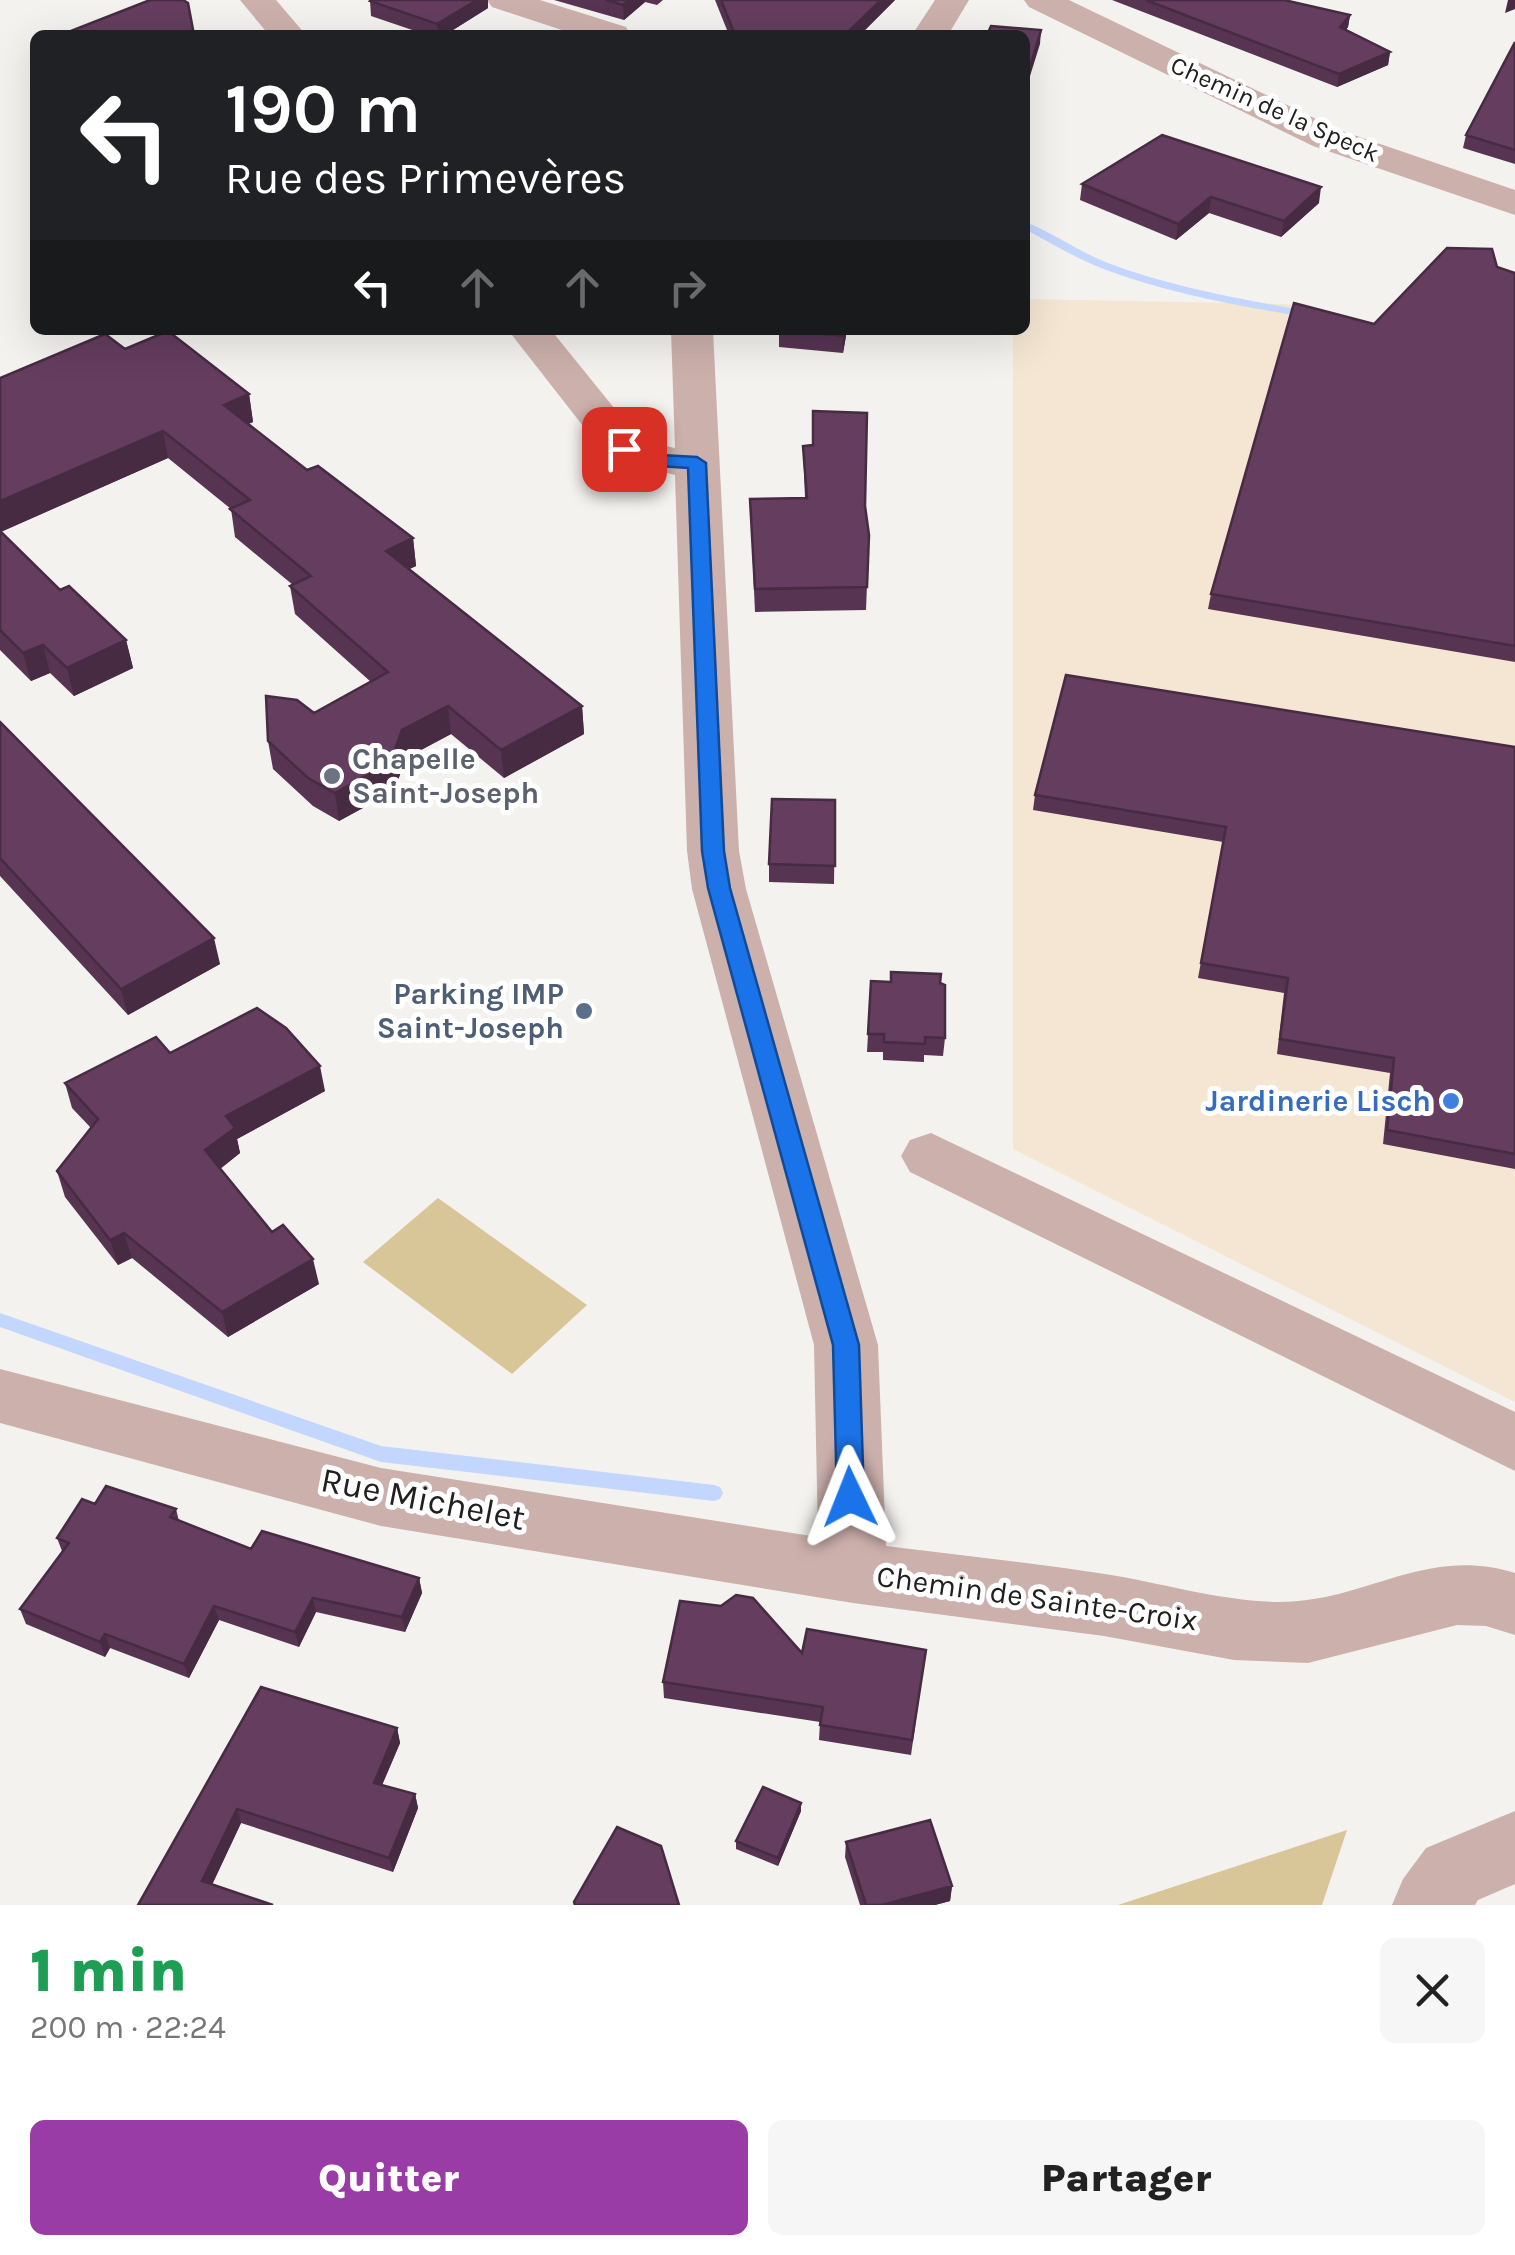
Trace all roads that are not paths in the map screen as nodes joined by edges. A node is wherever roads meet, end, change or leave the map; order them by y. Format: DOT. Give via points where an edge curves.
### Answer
graph roads {
  1 [pos="257,0"];
  2 [pos="504,0"];
  3 [pos="952,0"];
  4 [pos="1041,0"];
  5 [pos="284,30"];
  6 [pos="597,30"];
  7 [pos="933,30"];
  8 [pos="1515,204"];
  9 [pos="533,335"];
  10 [pos="692,335"];
  11 [pos="697,463"];
  12 [pos="931,1156"];
  13 [pos="0,1396"];
  14 [pos="1515,1443"];
  15 [pos="853,1573"];
  16 [pos="1515,1604"];
  17 [pos="1515,1847"];
  18 [pos="1430,1905"];
  1 -- 5 [label="street"];
  2 -- 6 [label="street"];
  3 -- 7 [label="street"];
  4 -- 8 [label="street, Chemin de la Speck" via="1326,138"];
  9 -- 11 [label="street" via="624,449"];
  10 -- 11 [label="street, Chemin de Sainte-Croix"];
  11 -- 15 [label="street, Chemin de Sainte-Croix" via="713,851 846,1345"];
  12 -- 14 [label="street"];
  13 -- 15 [label="street, Rue Michelet" via="381,1497"];
  15 -- 16 [label="street, Chemin de Sainte-Croix" via="1278,1633 1335,1629 1422,1596 1498,1596"];
  17 -- 18 [label="street" via="1452,1874"];
}
